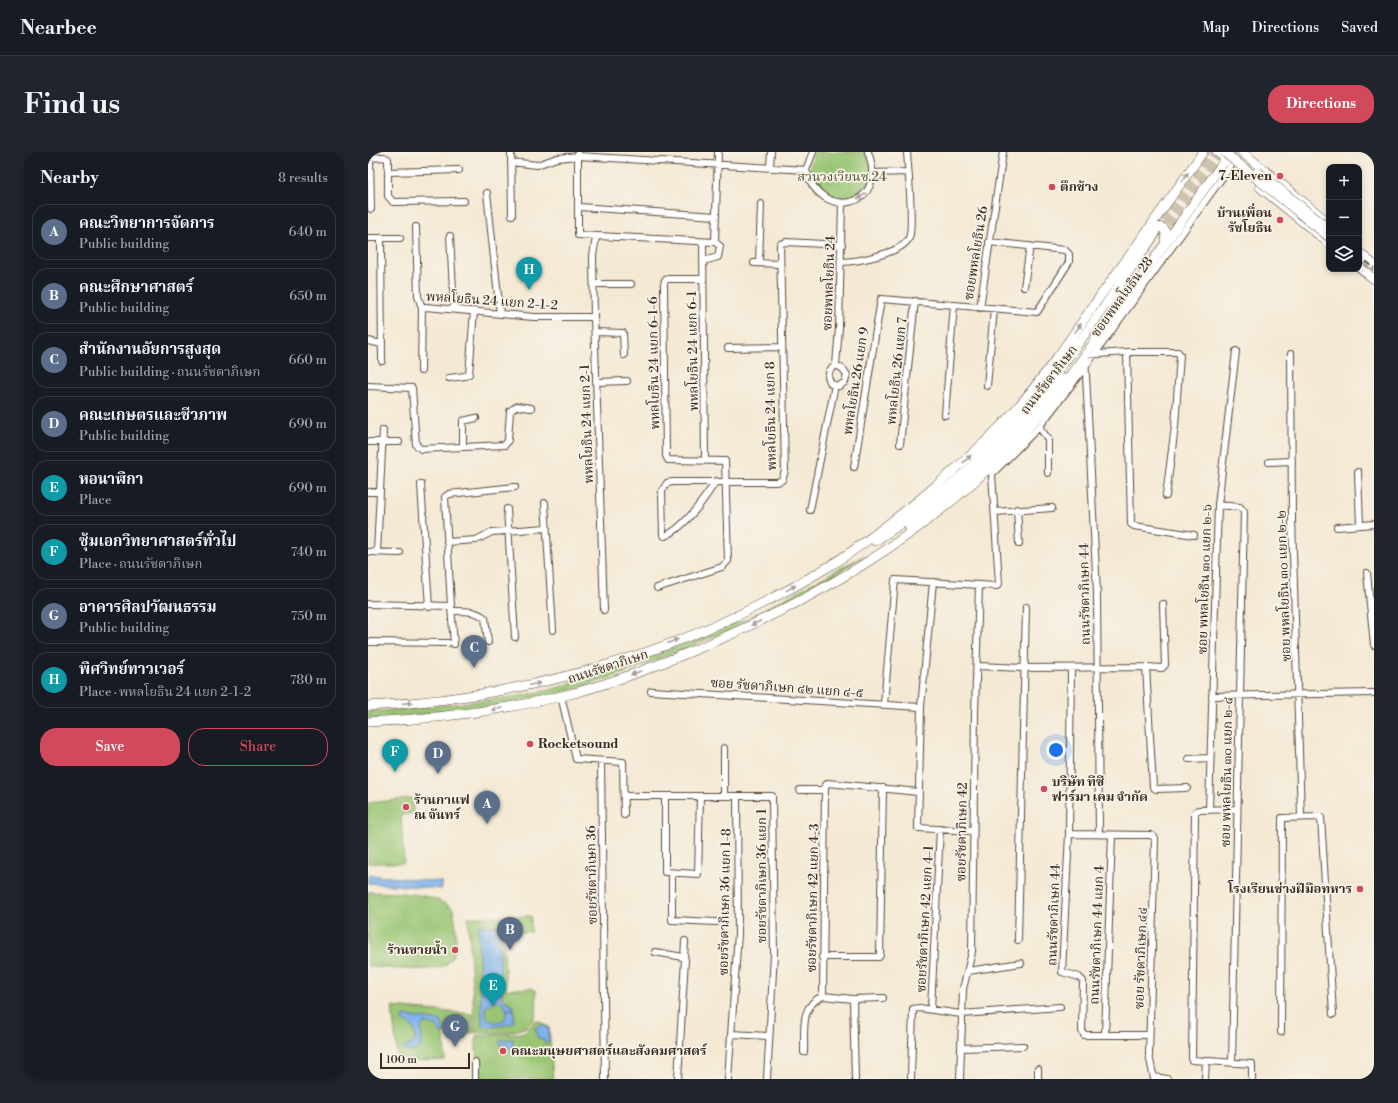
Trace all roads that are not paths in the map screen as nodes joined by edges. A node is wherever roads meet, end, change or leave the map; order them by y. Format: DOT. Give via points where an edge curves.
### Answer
graph roads {
  1 [pos="510,152"];
  2 [pos="718,152"];
  3 [pos="771,152"];
  4 [pos="813,152"];
  5 [pos="868,152"];
  6 [pos="907,152"];
  7 [pos="1003,152"];
  8 [pos="1203,152"];
  9 [pos="1217,152"];
  10 [pos="1242,152"];
  11 [pos="578,154"];
  12 [pos="379,155"];
  13 [pos="1229,156"];
  14 [pos="369,158"];
  15 [pos="511,162"];
  16 [pos="718,163"];
  17 [pos="770,166"];
  18 [pos="459,170"];
  19 [pos="806,170"];
  20 [pos="389,172"];
  21 [pos="908,172"];
  22 [pos="872,173"];
  23 [pos="1277,181"];
  24 [pos="487,193"];
  25 [pos="1269,194"];
  26 [pos="464,201"];
  27 [pos="842,203"];
  28 [pos="761,204"];
  29 [pos="579,207"];
  30 [pos="371,210"];
  31 [pos="512,215"];
  32 [pos="716,216"];
  33 [pos="1326,221"];
  34 [pos="416,227"];
  35 [pos="1326,227"];
  36 [pos="450,236"];
  37 [pos="1328,236"];
  38 [pos="596,237"];
  39 [pos="368,238"];
  40 [pos="381,238"];
  41 [pos="400,238"];
  42 [pos="1157,238"];
  43 [pos="1326,241"];
  44 [pos="703,242"];
  45 [pos="714,242"];
  46 [pos="989,242"];
  47 [pos="842,245"];
  48 [pos="1030,246"];
  49 [pos="1362,248"];
  50 [pos="1362,255"];
  51 [pos="1374,258"];
  52 [pos="703,260"];
  53 [pos="841,262"];
  54 [pos="780,264"];
  55 [pos="1362,264"];
  56 [pos="1374,265"];
  57 [pos="1362,269"];
  58 [pos="1374,274"];
  59 [pos="703,279"];
  60 [pos="1374,279"];
  61 [pos="594,284"];
  62 [pos="631,284"];
  63 [pos="1024,287"];
  64 [pos="881,299"];
  65 [pos="915,301"];
  66 [pos="954,305"];
  67 [pos="422,308"];
  68 [pos="454,308"];
  69 [pos="980,308"];
  70 [pos="994,309"];
  71 [pos="474,311"];
  72 [pos="500,314"];
  73 [pos="594,316"];
  74 [pos="595,332"];
  75 [pos="368,341"];
  76 [pos="382,344"];
  77 [pos="781,347"];
  78 [pos="728,348"];
  79 [pos="1236,351"];
  80 [pos="1127,352"];
  81 [pos="1096,354"];
  82 [pos="1291,354"];
  83 [pos="624,355"];
  84 [pos="1085,355"];
  85 [pos="382,361"];
  86 [pos="836,365"];
  87 [pos="1086,366"];
  88 [pos="422,371"];
  89 [pos="449,378"];
  90 [pos="627,381"];
  91 [pos="597,382"];
  92 [pos="368,386"];
  93 [pos="835,386"];
  94 [pos="987,386"];
  95 [pos="531,408"];
  96 [pos="945,415"];
  97 [pos="476,418"];
  98 [pos="1039,427"];
  99 [pos="383,430"];
  100 [pos="368,442"];
  101 [pos="382,442"];
  102 [pos="399,442"];
  103 [pos="900,444"];
  104 [pos="463,446"];
  105 [pos="705,460"];
  106 [pos="1292,461"];
  107 [pos="1269,462"];
  108 [pos="854,467"];
  109 [pos="991,471"];
  110 [pos="1358,472"];
  111 [pos="1048,473"];
  112 [pos="716,481"];
  113 [pos="727,481"];
  114 [pos="420,484"];
  115 [pos="515,487"];
  116 [pos="368,492"];
  117 [pos="380,492"];
  118 [pos="1166,496"];
  119 [pos="544,503"];
  120 [pos="1218,505"];
  121 [pos="1052,508"];
  122 [pos="507,509"];
  123 [pos="1017,509"];
  124 [pos="810,510"];
  125 [pos="994,512"];
  126 [pos="1374,524"];
  127 [pos="1360,525"];
  128 [pos="1338,527"];
  129 [pos="546,528"];
  130 [pos="509,531"];
  131 [pos="1194,535"];
  132 [pos="447,542"];
  133 [pos="1019,544"];
  134 [pos="368,552"];
  135 [pos="378,552"];
  136 [pos="400,553"];
  137 [pos="1367,573"];
  138 [pos="840,580"];
  139 [pos="933,582"];
  140 [pos="979,585"];
  141 [pos="656,588"];
  142 [pos="368,604"];
  143 [pos="1163,604"];
  144 [pos="429,606"];
  145 [pos="1026,607"];
  146 [pos="451,609"];
  147 [pos="604,610"];
  148 [pos="552,630"];
  149 [pos="515,636"];
  150 [pos="368,642"];
  151 [pos="488,642"];
  152 [pos="1374,645"];
  153 [pos="978,666"];
  154 [pos="1146,667"];
  155 [pos="1024,668"];
  156 [pos="1071,668"];
  157 [pos="1098,668"];
  158 [pos="651,690"];
  159 [pos="1298,693"];
  160 [pos="1374,693"];
  161 [pos="561,696"];
  162 [pos="1212,696"];
  163 [pos="1240,696"];
  164 [pos="884,704"];
  165 [pos="368,706"];
  166 [pos="922,707"];
  167 [pos="368,722"];
  168 [pos="724,748"];
  169 [pos="1210,758"];
  170 [pos="1189,759"];
  171 [pos="601,762"];
  172 [pos="883,788"];
  173 [pos="1187,788"];
  174 [pos="800,790"];
  175 [pos="825,790"];
  176 [pos="918,792"];
  177 [pos="624,796"];
  178 [pos="665,796"];
  179 [pos="700,796"];
  180 [pos="724,796"];
  181 [pos="737,796"];
  182 [pos="1236,809"];
  183 [pos="1209,810"];
  184 [pos="624,815"];
  185 [pos="1301,817"];
  186 [pos="940,829"];
  187 [pos="973,831"];
  188 [pos="1099,833"];
  189 [pos="1069,834"];
  190 [pos="1112,835"];
  191 [pos="672,873"];
  192 [pos="716,922"];
  193 [pos="1018,940"];
  194 [pos="685,941"];
  195 [pos="655,952"];
  196 [pos="822,956"];
  197 [pos="684,958"];
  198 [pos="1021,963"];
  199 [pos="968,971"];
  200 [pos="823,996"];
  201 [pos="883,998"];
  202 [pos="853,999"];
  203 [pos="1060,1008"];
  204 [pos="931,1009"];
  205 [pos="961,1014"];
  206 [pos="1333,1014"];
  207 [pos="1282,1032"];
  208 [pos="731,1034"];
  209 [pos="1105,1035"];
  210 [pos="1149,1035"];
  211 [pos="768,1036"];
  212 [pos="1023,1046"];
  213 [pos="962,1048"];
  214 [pos="804,1052"];
  215 [pos="1206,1061"];
  216 [pos="475,1062"];
  217 [pos="1232,1062"];
  218 [pos="1038,1069"];
  219 [pos="1154,1078"];
  220 [pos="475,1079"];
  221 [pos="605,1079"];
  222 [pos="678,1079"];
  223 [pos="728,1079"];
  224 [pos="767,1079"];
  225 [pos="855,1079"];
  226 [pos="911,1079"];
  227 [pos="960,1079"];
  228 [pos="1038,1079"];
  229 [pos="1167,1079"];
  230 [pos="1205,1079"];
  231 [pos="1252,1079"];
  1 -- 15 [label="street"];
  2 -- 16 [label="street"];
  3 -- 17 [label="street"];
  4 -- 19 [label="street"];
  5 -- 22 [label="street"];
  6 -- 21 [label="street"];
  7 -- 46 [label="street, ซอยพหลโยธิน 26"];
  42 -- 8 [label="main road, ถนนรัชดาภิเษก, one-way"];
  9 -- 13 [label="main road"];
  10 -- 23 [label="main road"];
  11 -- 15 [label="street" via="537,165"];
  11 -- 16 [label="street"];
  11 -- 29 [label="street"];
  12 -- 14 [label="street"];
  12 -- 20 [label="street" via="388,159"];
  13 -- 25 [label="main road"];
  13 -- 35 [label="main road, bridge"];
  13 -- 37 [label="main road, bridge"];
  13 -- 42 [label="main road, ถนนรัชดาภิเษก"];
  13 -- 81 [label="street, ซอยพหลโยธิน 28"];
  14 -- 30 [label="street"];
  15 -- 31 [label="street"];
  16 -- 17 [label="street"];
  16 -- 32 [label="street"];
  17 -- 19 [label="street"];
  18 -- 20 [label="street"];
  19 -- 27 [label="street" via="810,182 821,196"];
  20 -- 26 [label="street" via="388,196 393,202"];
  21 -- 22 [label="street"];
  21 -- 53 [label="street" via="911,232 906,243 885,254"];
  22 -- 27 [label="street, one-way" via="866,194 856,200"];
  23 -- 25 [label="main road" via="1272,184"];
  23 -- 33 [label="main road"];
  24 -- 72 [label="street"];
  25 -- 43 [label="main road"];
  27 -- 47 [label="street, ซอยพหลโยธิน 24"];
  28 -- 54 [label="street" via="757,263"];
  29 -- 32 [label="street"];
  29 -- 38 [label="street" via="578,235"];
  32 -- 45 [label="street"];
  34 -- 67 [label="street, พหลโยธิน 24 แยก 2-1-2" via="418,296"];
  36 -- 68 [label="street"];
  38 -- 44 [label="street"];
  38 -- 61 [label="street, พหลโยธิน 24 แยก 2-1" via="593,256"];
  39 -- 40 [label="street"];
  40 -- 41 [label="street"];
  40 -- 76 [label="street"];
  42 -- 84 [label="main road, ถนนรัชดาภิเษก"];
  42 -- 138 [label="main road, ถนนรัชดาภิเษก" via="1064,374 1003,445 940,502"];
  165 -- 42 [label="main road, ถนนรัชดาภิเษก, one-way" via="422,702 514,689 604,666 724,621 776,596 830,565 914,504 995,432"];
  44 -- 45 [label="street"];
  44 -- 52 [label="street, พหลโยธิน 24 แยก 6-1"];
  45 -- 52 [label="street" via="720,246 719,255 713,259"];
  46 -- 48 [label="street"];
  46 -- 69 [label="street, ซอยพหลโยธิน 26"];
  47 -- 53 [label="street, ซอยพหลโยธิน 24"];
  47 -- 54 [label="street, พหลโยธิน 24 แยก 8" via="783,242 780,244"];
  48 -- 63 [label="street"];
  48 -- 70 [label="street" via="1066,250 1069,254 1065,270 1037,312"];
  49 -- 51 [label="main road"];
  50 -- 56 [label="main road"];
  52 -- 59 [label="street, พหลโยธิน 24 แยก 6-1"];
  53 -- 86 [label="street, ซอยพหลโยธิน 24"];
  54 -- 77 [label="street, พหลโยธิน 24 แยก 8"];
  55 -- 58 [label="main road"];
  57 -- 60 [label="main road"];
  59 -- 105 [label="street, พหลโยธิน 24 แยก 6-1"];
  59 -- 105 [label="street, พหลโยธิน 24 แยก 6-1-6" via="668,279 664,284 666,456 668,460"];
  61 -- 62 [label="street"];
  61 -- 73 [label="street, พหลโยธิน 24 แยก 2-1"];
  64 -- 65 [label="street, ซอยพหลโยธิน 26"];
  64 -- 108 [label="street, พหลโยธิน 26 แยก 9"];
  65 -- 66 [label="street, ซอยพหลโยธิน 26"];
  65 -- 103 [label="street, พหลโยธิน 26 แยก 7"];
  66 -- 69 [label="street, ซอยพหลโยธิน 26"];
  66 -- 96 [label="street"];
  67 -- 68 [label="street, พหลโยธิน 24 แยก 2-1-2"];
  67 -- 88 [label="street"];
  68 -- 71 [label="street, พหลโยธิน 24 แยก 2-1-2"];
  69 -- 70 [label="street"];
  70 -- 94 [label="street"];
  71 -- 72 [label="street, พหลโยธิน 24 แยก 2-1-2"];
  71 -- 89 [label="street" via="468,374"];
  72 -- 73 [label="street, พหลโยธิน 24 แยก 2-1-2" via="534,317"];
  73 -- 74 [label="street, พหลโยธิน 24 แยก 2-1"];
  74 -- 83 [label="street" via="623,333"];
  74 -- 91 [label="street, พหลโยธิน 24 แยก 2-1"];
  75 -- 76 [label="street"];
  76 -- 85 [label="street"];
  77 -- 78 [label="street"];
  77 -- 113 [label="street, พหลโยธิน 24 แยก 8" via="785,471 782,480"];
  79 -- 120 [label="street, ซอย พหลโยธิน ๓๐ แยก ๒-๖"];
  80 -- 81 [label="street"];
  80 -- 118 [label="street" via="1175,351 1180,355 1175,426"];
  80 -- 131 [label="street" via="1131,524"];
  81 -- 84 [label="street"];
  81 -- 87 [label="street, ซอยพหลโยธิน 28"];
  82 -- 106 [label="street, ซอย พหลโยธิน ๓๐ แยก ๒-๒"];
  84 -- 87 [label="street, ถนนรัชดาภิเษก 44"];
  84 -- 109 [label="main road, ถนนรัชดาภิเษก" via="1046,407"];
  86 -- 93 [label="street, ซอยพหลโยธิน 24" via="830,370 828,377"];
  86 -- 93 [label="street, ซอยพหลโยธิน 24" via="843,368 847,375 845,382"];
  87 -- 98 [label="street, ซอยพหลโยธิน 28"];
  87 -- 157 [label="street, ถนนรัชดาภิเษก 44"];
  90 -- 91 [label="street"];
  91 -- 147 [label="street, พหลโยธิน 24 แยก 2-1"];
  92 -- 104 [label="street" via="412,388 418,448"];
  93 -- 124 [label="street, ซอยพหลโยธิน 24"];
  95 -- 104 [label="street" via="517,406 510,411 508,440 505,445"];
  97 -- 104 [label="street" via="463,421"];
  98 -- 109 [label="street, ซอยพหลโยธิน 28"];
  98 -- 111 [label="street" via="1048,439"];
  99 -- 101 [label="street"];
  100 -- 101 [label="street"];
  101 -- 102 [label="street"];
  101 -- 117 [label="street"];
  105 -- 113 [label="street" via="725,461"];
  106 -- 107 [label="street"];
  106 -- 159 [label="street, ซอย พหลโยธิน ๓๐ แยก ๒-๒"];
  109 -- 125 [label="street"];
  109 -- 138 [label="main road, ถนนรัชดาภิเษก" via="914,531"];
  110 -- 127 [label="street"];
  112 -- 112 [label="street, พหลโยธิน 24 แยก 8" via="706,497 682,524 665,536 662,533 664,486 673,482"];
  112 -- 113 [label="street, พหลโยธิน 24 แยก 8"];
  113 -- 141 [label="street" via="726,564"];
  114 -- 144 [label="street"];
  115 -- 132 [label="street" via="446,495 444,500"];
  116 -- 117 [label="street"];
  117 -- 135 [label="street"];
  119 -- 129 [label="street"];
  120 -- 162 [label="street, ซอย พหลโยธิน ๓๐ แยก ๒-๖"];
  120 -- 163 [label="street, ซอย พหลโยธิน ๓๐ แยก ๒-๔" via="1240,507 1244,512"];
  121 -- 123 [label="street"];
  122 -- 130 [label="street"];
  123 -- 125 [label="street"];
  123 -- 133 [label="street"];
  125 -- 140 [label="street" via="998,584"];
  126 -- 127 [label="street"];
  127 -- 128 [label="street"];
  129 -- 130 [label="street"];
  129 -- 148 [label="street"];
  130 -- 132 [label="street" via="492,532 476,540"];
  130 -- 149 [label="street"];
  132 -- 146 [label="street"];
  134 -- 135 [label="street"];
  135 -- 136 [label="street"];
  137 -- 152 [label="street"];
  138 -- 161 [label="main road, ถนนรัชดาภิเษก, one-way" via="787,609 714,642 624,677"];
  139 -- 140 [label="street"];
  139 -- 164 [label="street" via="895,580"];
  139 -- 166 [label="street"];
  140 -- 153 [label="street, ซอยรัชดาภิเษก 42"];
  142 -- 144 [label="street"];
  143 -- 154 [label="street" via="1165,665 1162,668"];
  144 -- 146 [label="street"];
  145 -- 155 [label="street"];
  146 -- 150 [label="street" via="451,643"];
  146 -- 151 [label="street" via="480,614 485,618"];
  153 -- 155 [label="street"];
  153 -- 187 [label="street, ซอยรัชดาภิเษก 42"];
  154 -- 157 [label="street"];
  154 -- 173 [label="street" via="1153,787"];
  155 -- 156 [label="street"];
  155 -- 193 [label="street"];
  156 -- 157 [label="street"];
  156 -- 189 [label="street, ถนนรัชดาภิเษก 44"];
  157 -- 188 [label="street, ถนนรัชดาภิเษก 44"];
  158 -- 164 [label="street, ซอย รัชดาภิเษก ๔๒ แยก ๔-๕"];
  159 -- 160 [label="street"];
  159 -- 163 [label="street"];
  159 -- 185 [label="street, ซอย พหลโยธิน ๓๐ แยก ๒-๒"];
  161 -- 167 [label="main road, ถนนรัชดาภิเษก, one-way" via="471,713"];
  161 -- 171 [label="street" via="574,757 578,760"];
  162 -- 163 [label="street"];
  162 -- 169 [label="street, ซอย พหลโยธิน ๓๐ แยก ๒-๖"];
  163 -- 182 [label="street, ซอย พหลโยธิน ๓๐ แยก ๒-๔"];
  164 -- 166 [label="street, ซอย รัชดาภิเษก ๔๒ แยก ๔-๕"];
  166 -- 176 [label="street"];
  168 -- 180 [label="street"];
  169 -- 170 [label="street"];
  169 -- 183 [label="street, ซอย พหลโยธิน ๓๐ แยก ๒-๖"];
  171 -- 177 [label="street" via="623,762"];
  171 -- 221 [label="street, ซอยรัชดาภิเษก 36"];
  172 -- 175 [label="street" via="828,783"];
  172 -- 176 [label="street"];
  172 -- 196 [label="street" via="880,955"];
  174 -- 175 [label="street"];
  175 -- 196 [label="street, ซอยรัชดาภิเษก 42 แยก 4-3"];
  176 -- 186 [label="street" via="918,828"];
  177 -- 178 [label="street, ซอยรัชดาภิเษก 36 แยก 1"];
  177 -- 184 [label="street"];
  178 -- 179 [label="street, ซอยรัชดาภิเษก 36 แยก 1"];
  178 -- 191 [label="street" via="665,872"];
  179 -- 180 [label="street, ซอยรัชดาภิเษก 36 แยก 1"];
  179 -- 191 [label="street" via="698,874"];
  180 -- 181 [label="street, ซอยรัชดาภิเษก 36 แยก 1"];
  181 -- 208 [label="street, ซอยรัชดาภิเษก 36 แยก 1-8" via="738,934"];
  181 -- 211 [label="street, ซอยรัชดาภิเษก 36 แยก 1" via="772,796 774,954"];
  182 -- 183 [label="street"];
  182 -- 217 [label="street, ซอย พหลโยธิน ๓๐ แยก ๒-๔"];
  183 -- 215 [label="street" via="1195,812 1192,1060"];
  185 -- 206 [label="street" via="1321,817"];
  185 -- 207 [label="street" via="1282,818"];
  186 -- 187 [label="street"];
  186 -- 204 [label="street, ซอยรัชดาภิเษก 42 แยก 4-1"];
  187 -- 199 [label="street, ซอยรัชดาภิเษก 42" via="972,952"];
  188 -- 189 [label="street"];
  188 -- 190 [label="street"];
  189 -- 209 [label="street, ถนนรัชดาภิเษก 44" via="1061,969 1065,974 1079,977 1083,981 1082,1033"];
  190 -- 209 [label="street, ถนนรัชดาภิเษก 44 แยก 4"];
  190 -- 210 [label="street, ซอย รัชดาภิเษก ๔๔" via="1151,835 1155,838"];
  191 -- 192 [label="street" via="672,920"];
  194 -- 197 [label="street"];
  195 -- 197 [label="street"];
  196 -- 200 [label="street, ซอยรัชดาภิเษก 42 แยก 4-3"];
  197 -- 222 [label="street"];
  198 -- 199 [label="street"];
  199 -- 205 [label="street, ซอยรัชดาภิเษก 42" via="963,989"];
  200 -- 202 [label="street"];
  200 -- 214 [label="street" via="809,1005 805,1013"];
  201 -- 202 [label="street"];
  202 -- 225 [label="street"];
  203 -- 205 [label="street"];
  204 -- 205 [label="street"];
  204 -- 226 [label="street" via="913,1009"];
  205 -- 213 [label="street, ซอยรัชดาภิเษก 42"];
  208 -- 211 [label="street"];
  208 -- 223 [label="street, ซอยรัชดาภิเษก 36 แยก 1-8"];
  209 -- 210 [label="street, ถนนรัชดาภิเษก 44"];
  210 -- 219 [label="street, ซอย รัชดาภิเษก ๔๔" via="1150,1062"];
  211 -- 224 [label="street, ซอยรัชดาภิเษก 36 แยก 1"];
  212 -- 213 [label="street"];
  213 -- 227 [label="street, ซอยรัชดาภิเษก 42"];
  215 -- 217 [label="street"];
  215 -- 230 [label="street"];
  216 -- 220 [label="street"];
  217 -- 231 [label="street" via="1252,1064"];
  218 -- 228 [label="street"];
  219 -- 229 [label="street"];
}
